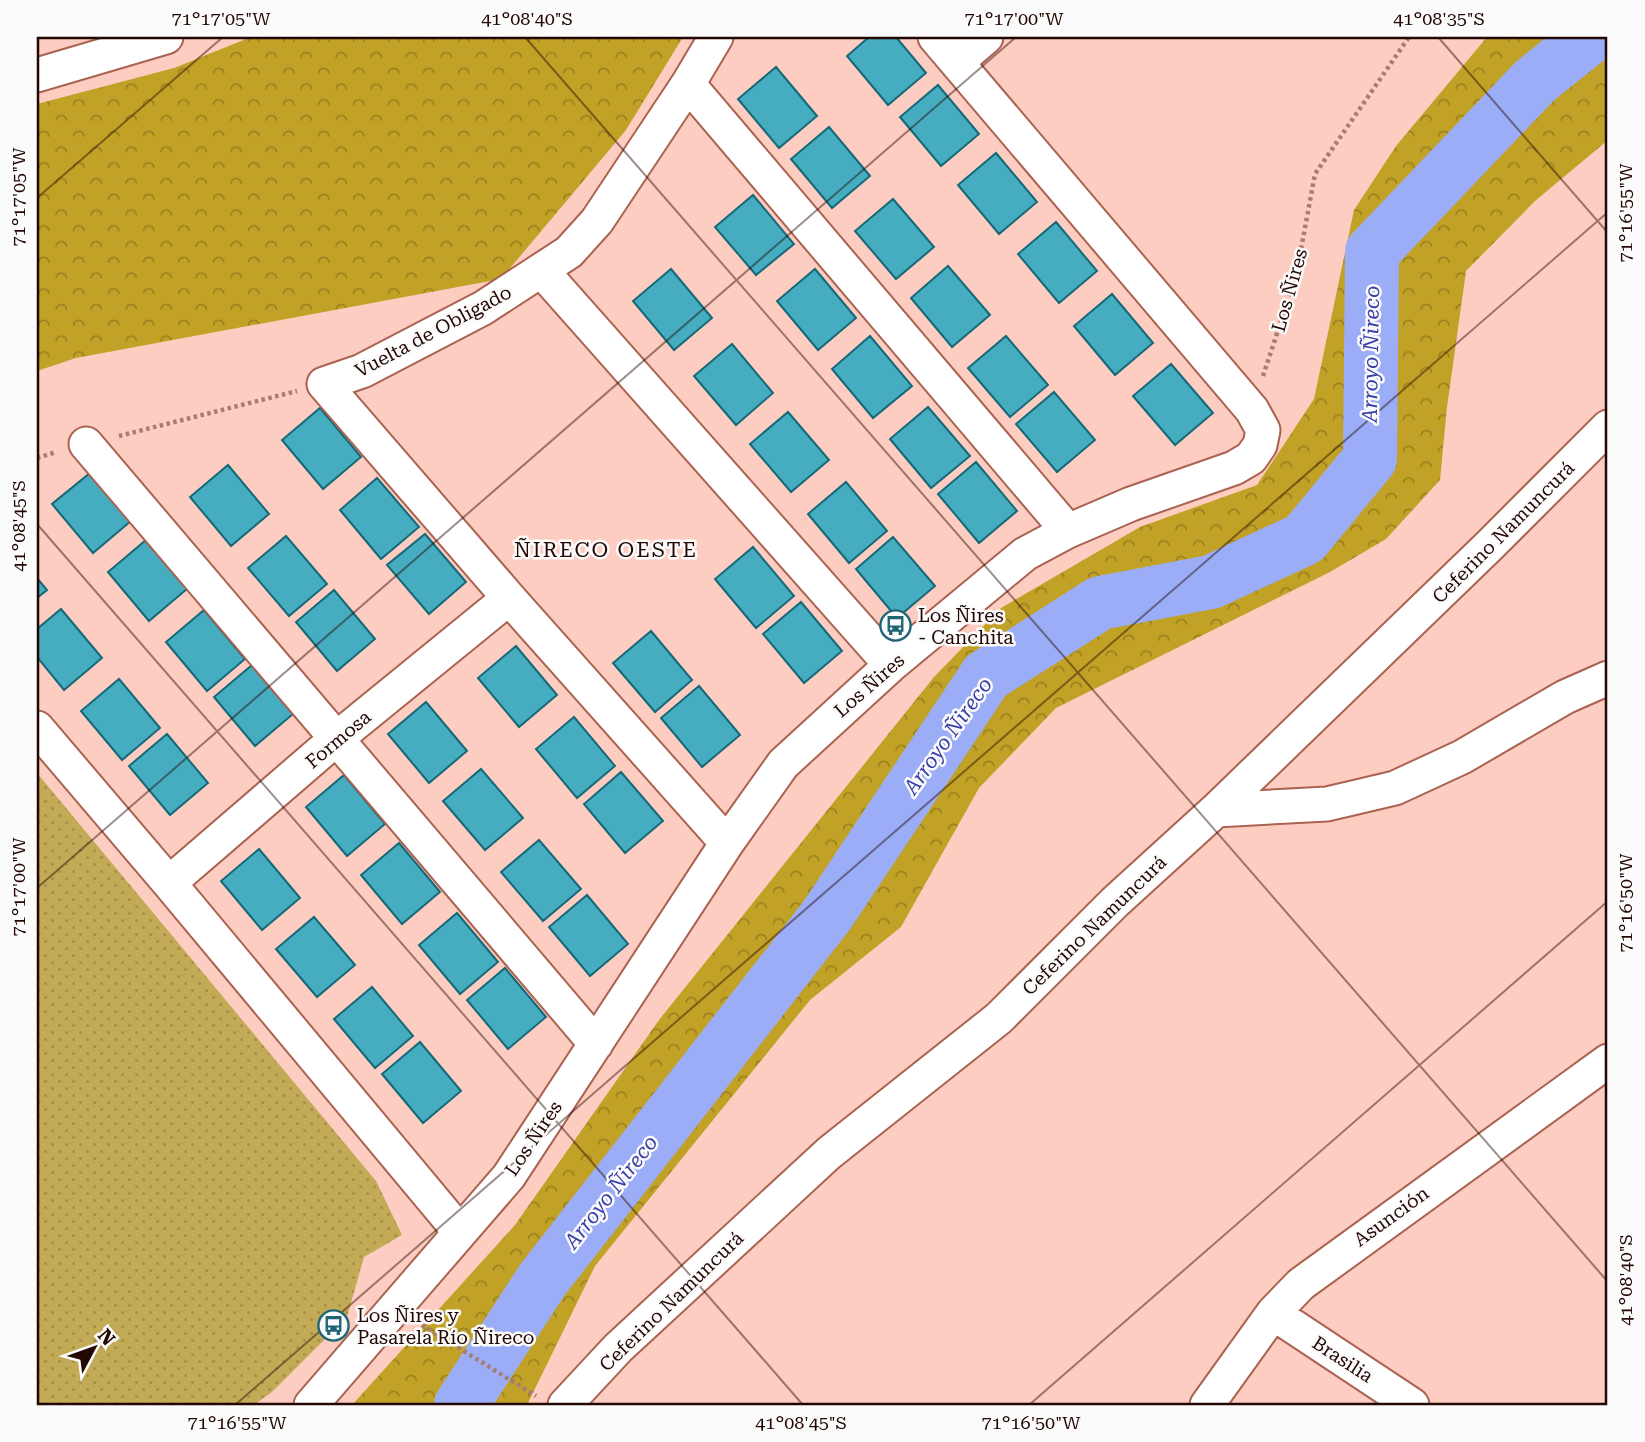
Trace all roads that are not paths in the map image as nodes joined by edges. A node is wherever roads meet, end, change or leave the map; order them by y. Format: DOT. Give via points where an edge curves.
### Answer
graph roads {
  1 [pos="166,37"];
  2 [pos="716,37"];
  3 [pos="935,37"];
  4 [pos="986,37"];
  5 [pos="957,62"];
  6 [pos="37,75"];
  7 [pos="688,84"];
  8 [pos="542,271"];
  9 [pos="1608,428"];
  10 [pos="86,444"];
  11 [pos="1068,531"];
  12 [pos="509,598"];
  13 [pos="891,665"];
  14 [pos="1608,678"];
  15 [pos="37,728"];
  16 [pos="336,739"];
  17 [pos="1216,810"];
  18 [pos="727,843"];
  19 [pos="169,883"];
  20 [pos="596,1044"];
  21 [pos="1608,1061"];
  22 [pos="460,1232"];
  23 [pos="1273,1314"];
  24 [pos="552,1402"];
  25 [pos="311,1405"];
  26 [pos="1207,1405"];
  27 [pos="1412,1405"];
  1 -- 6 [label="street"];
  2 -- 7 [label="street, Vuelta de Obligado"];
  3 -- 5 [label="street"];
  4 -- 5 [label="street"];
  5 -- 11 [label="street, Los Ñires" via="1252,410 1263,430 1261,445 1234,468"];
  7 -- 8 [label="street, Vuelta de Obligado" via="597,221 569,252"];
  7 -- 11 [label="street"];
  8 -- 12 [label="street, Vuelta de Obligado" via="362,371 324,384"];
  8 -- 13 [label="street"];
  9 -- 17 [label="street, Ceferino Namuncurá"];
  10 -- 16 [label="street"];
  11 -- 13 [label="street, Los Ñires" via="1025,554"];
  12 -- 16 [label="street, Formosa"];
  12 -- 18 [label="street"];
  13 -- 18 [label="street, Los Ñires" via="783,764"];
  14 -- 17 [label="street" via="1395,788 1327,804"];
  15 -- 19 [label="street"];
  16 -- 19 [label="street, Formosa"];
  16 -- 20 [label="street"];
  17 -- 24 [label="street, Ceferino Namuncurá" via="999,1018 819,1162 618,1348"];
  18 -- 20 [label="street, Los Ñires"];
  19 -- 22 [label="street"];
  20 -- 22 [label="street, Los Ñires" via="509,1176"];
  21 -- 23 [label="street, Asunción" via="1336,1256"];
  22 -- 25 [label="street, Los Ñires"];
  23 -- 26 [label="street, Asunción"];
  23 -- 27 [label="street, Brasilia"];
}
